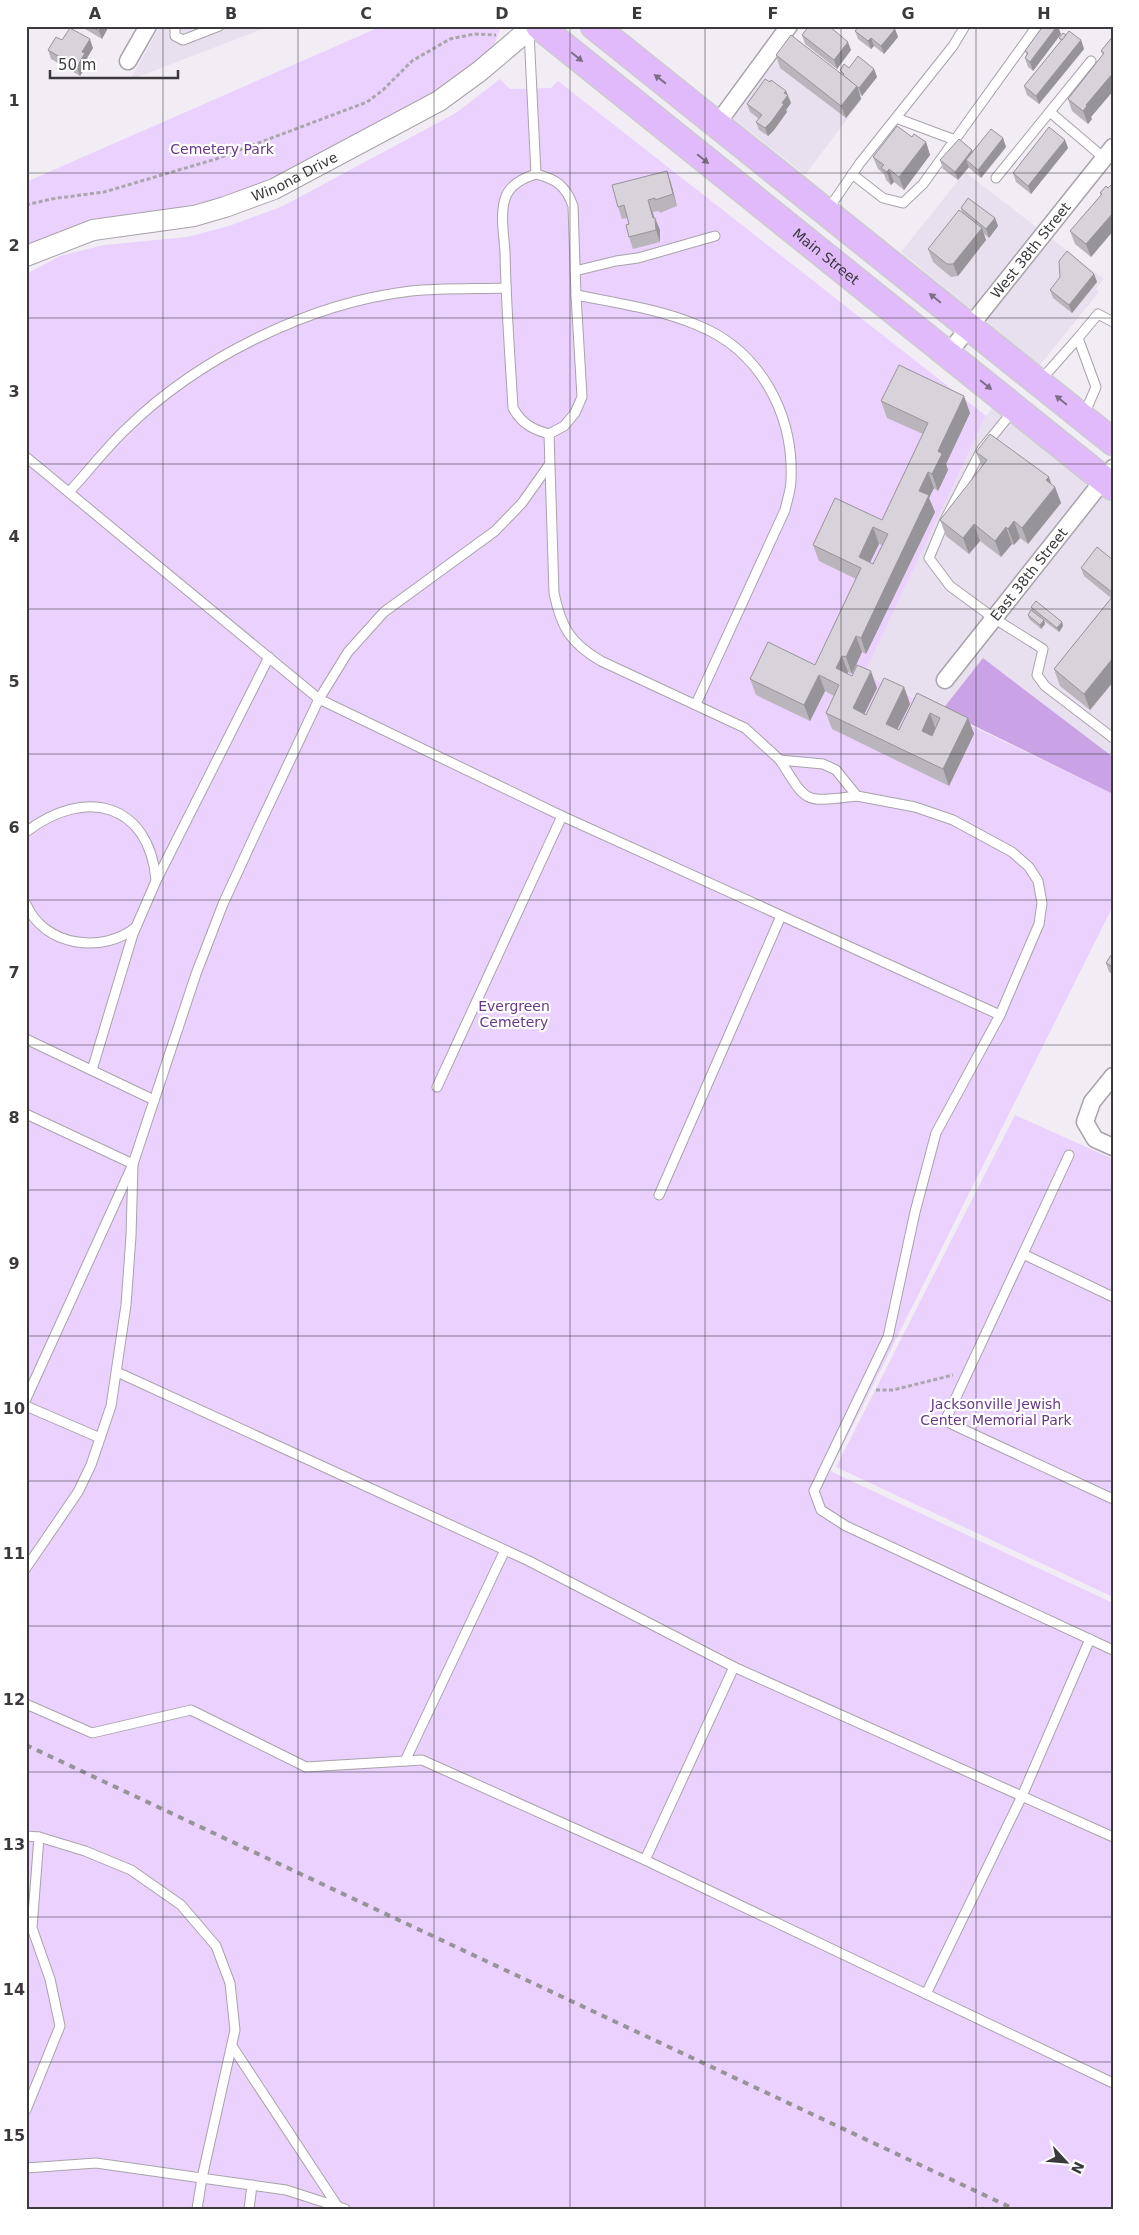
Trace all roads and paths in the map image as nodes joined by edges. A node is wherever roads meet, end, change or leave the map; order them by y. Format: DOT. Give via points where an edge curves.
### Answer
graph roads {
  1 [pos="148,26"];
  2 [pos="175,26"];
  3 [pos="219,26"];
  4 [pos="594,26"];
  5 [pos="789,26"];
  6 [pos="965,26"];
  7 [pos="1037,26"];
  8 [pos="533,27"];
  9 [pos="499,35"];
  10 [pos="128,60"];
  11 [pos="1091,61"];
  12 [pos="1050,112"];
  13 [pos="896,118"];
  14 [pos="717,124"];
  15 [pos="955,140"];
  16 [pos="1108,152"];
  17 [pos="536,174"];
  18 [pos="852,174"];
  19 [pos="996,178"];
  20 [pos="26,205"];
  21 [pos="827,211"];
  22 [pos="715,236"];
  23 [pos="26,256"];
  24 [pos="575,271"];
  25 [pos="506,288"];
  26 [pos="576,294"];
  27 [pos="1113,322"];
  28 [pos="970,326"];
  29 [pos="1078,338"];
  30 [pos="948,355"];
  31 [pos="1039,382"];
  32 [pos="1015,408"];
  33 [pos="1083,418"];
  34 [pos="549,434"];
  35 [pos="1113,442"];
  36 [pos="26,458"];
  37 [pos="549,465"];
  38 [pos="1110,478"];
  39 [pos="69,492"];
  40 [pos="994,619"];
  41 [pos="269,657"];
  42 [pos="945,680"];
  43 [pos="319,698"];
  44 [pos="696,704"];
  45 [pos="1113,738"];
  46 [pos="780,760"];
  47 [pos="857,796"];
  48 [pos="562,816"];
  49 [pos="26,832"];
  50 [pos="156,880"];
  51 [pos="26,904"];
  52 [pos="781,916"];
  53 [pos="137,926"];
  54 [pos="1000,1015"];
  55 [pos="26,1039"];
  56 [pos="92,1070"];
  57 [pos="1113,1076"];
  58 [pos="437,1087"];
  59 [pos="154,1100"];
  60 [pos="26,1114"];
  61 [pos="1113,1147"];
  62 [pos="1069,1155"];
  63 [pos="133,1164"];
  64 [pos="659,1195"];
  65 [pos="1023,1254"];
  66 [pos="1113,1297"];
  67 [pos="969,1370"];
  68 [pos="116,1372"];
  69 [pos="863,1389"];
  70 [pos="26,1399"];
  71 [pos="26,1406"];
  72 [pos="100,1438"];
  73 [pos="1113,1499"];
  74 [pos="505,1550"];
  75 [pos="26,1568"];
  76 [pos="1090,1639"];
  77 [pos="1113,1650"];
  78 [pos="734,1667"];
  79 [pos="26,1704"];
  80 [pos="405,1761"];
  81 [pos="1022,1796"];
  82 [pos="26,1836"];
  83 [pos="39,1837"];
  84 [pos="1113,1837"];
  85 [pos="645,1860"];
  86 [pos="32,1928"];
  87 [pos="26,1938"];
  88 [pos="926,1994"];
  89 [pos="232,2046"];
  90 [pos="1113,2083"];
  91 [pos="26,2110"];
  92 [pos="26,2168"];
  93 [pos="202,2178"];
  94 [pos="252,2185"];
  95 [pos="342,2208"];
  96 [pos="197,2209"];
  97 [pos="249,2209"];
  1 -- 10 [label="street"];
  2 -- 3 [label="lane" via="176,36 183,40"];
  14 -- 4 [label="main road, one-way"];
  5 -- 14 [label="street"];
  6 -- 13 [label="lane"];
  7 -- 15 [label="lane"];
  8 -- 17 [label="lane"];
  8 -- 23 [label="street, Winona Drive" via="439,101 274,189 194,216 93,230"];
  8 -- 30 [label="main road, Main Street, one-way"];
  9 -- 20 [label="path" via="474,34 450,38 412,61 367,102 216,159 104,192"];
  11 -- 12 [label="lane"];
  12 -- 16 [label="lane"];
  12 -- 19 [label="lane"];
  13 -- 15 [label="lane"];
  13 -- 18 [label="lane"];
  14 -- 21 [label="main road"];
  15 -- 18 [label="lane" via="923,184 903,203 884,198"];
  16 -- 28 [label="street, West 38th Street"];
  17 -- 24 [label="lane" via="549,177 568,193 573,206"];
  17 -- 25 [label="lane" via="523,178 505,199"];
  18 -- 21 [label="lane"];
  28 -- 21 [label="main road, one-way"];
  22 -- 24 [label="lane" via="638,258"];
  24 -- 26 [label="lane"];
  25 -- 34 [label="lane" via="513,408 521,421"];
  25 -- 39 [label="lane" via="411,291 315,313 284,325 231,352 168,392 125,430"];
  26 -- 34 [label="lane" via="582,397 564,426"];
  26 -- 44 [label="lane" via="649,309 698,325 721,337 758,370 774,394 786,422 791,483 785,510"];
  27 -- 29 [label="lane" via="1098,314"];
  28 -- 30 [label="street, West 38th Street"];
  28 -- 31 [label="main road"];
  29 -- 31 [label="lane"];
  29 -- 33 [label="lane" via="1096,387"];
  30 -- 32 [label="main road, Main Street, one-way"];
  33 -- 31 [label="main road, one-way"];
  32 -- 38 [label="main road, Main Street"];
  32 -- 40 [label="lane" via="982,449 929,558 950,586"];
  33 -- 35 [label="main road"];
  34 -- 37 [label="lane"];
  36 -- 39 [label="lane"];
  37 -- 43 [label="lane" via="522,503 495,531 379,618 348,652"];
  37 -- 44 [label="lane" via="554,593 559,617 570,637 601,661"];
  38 -- 40 [label="street, East 38th Street"];
  39 -- 41 [label="lane"];
  40 -- 42 [label="street, East 38th Street"];
  40 -- 45 [label="lane" via="1043,649 1037,675 1045,686"];
  41 -- 43 [label="lane"];
  41 -- 50 [label="lane"];
  43 -- 48 [label="lane"];
  43 -- 59 [label="lane" via="223,904"];
  44 -- 46 [label="lane" via="745,728"];
  46 -- 47 [label="lane" via="822,764 836,770"];
  46 -- 47 [label="lane" via="800,792 815,801"];
  47 -- 54 [label="lane" via="915,807 953,820 1012,852 1029,867 1038,881 1042,902 1039,924"];
  48 -- 52 [label="lane"];
  48 -- 58 [label="lane"];
  49 -- 50 [label="lane" via="47,819 79,807 108,810 132,822 142,834 154,860"];
  50 -- 53 [label="lane"];
  51 -- 53 [label="lane" via="39,924 70,940 103,943 119,939"];
  52 -- 54 [label="lane"];
  52 -- 64 [label="lane"];
  53 -- 56 [label="lane"];
  54 -- 69 [label="lane" via="936,1133 888,1337"];
  55 -- 56 [label="lane"];
  56 -- 59 [label="lane"];
  57 -- 61 [label="street" via="1092,1102 1084,1122 1095,1139"];
  59 -- 63 [label="lane"];
  60 -- 63 [label="lane"];
  62 -- 65 [label="lane"];
  63 -- 68 [label="lane" via="126,1305"];
  63 -- 70 [label="lane"];
  65 -- 66 [label="lane"];
  65 -- 67 [label="lane"];
  67 -- 69 [label="path" via="893,1390"];
  67 -- 73 [label="lane" via="945,1421"];
  68 -- 72 [label="lane"];
  68 -- 74 [label="lane"];
  69 -- 76 [label="lane" via="814,1491 820,1510 846,1526"];
  71 -- 72 [label="lane"];
  72 -- 75 [label="lane" via="78,1492"];
  74 -- 78 [label="lane"];
  74 -- 80 [label="lane"];
  76 -- 77 [label="lane"];
  76 -- 81 [label="lane"];
  78 -- 81 [label="lane"];
  78 -- 85 [label="lane"];
  79 -- 80 [label="lane" via="92,1733 191,1710 306,1767"];
  80 -- 85 [label="lane" via="422,1760"];
  81 -- 84 [label="lane"];
  81 -- 88 [label="lane"];
  82 -- 83 [label="lane"];
  83 -- 86 [label="lane"];
  83 -- 89 [label="lane" via="131,1870 181,1905 216,1946 230,1983 235,2030"];
  85 -- 88 [label="lane"];
  86 -- 87 [label="lane"];
  86 -- 91 [label="lane" via="50,1979 60,2026"];
  88 -- 90 [label="lane"];
  89 -- 93 [label="lane"];
  89 -- 95 [label="lane"];
  92 -- 93 [label="lane" via="96,2163"];
  93 -- 94 [label="lane"];
  93 -- 96 [label="lane"];
  94 -- 95 [label="lane" via="286,2190"];
  94 -- 97 [label="lane"];
}
